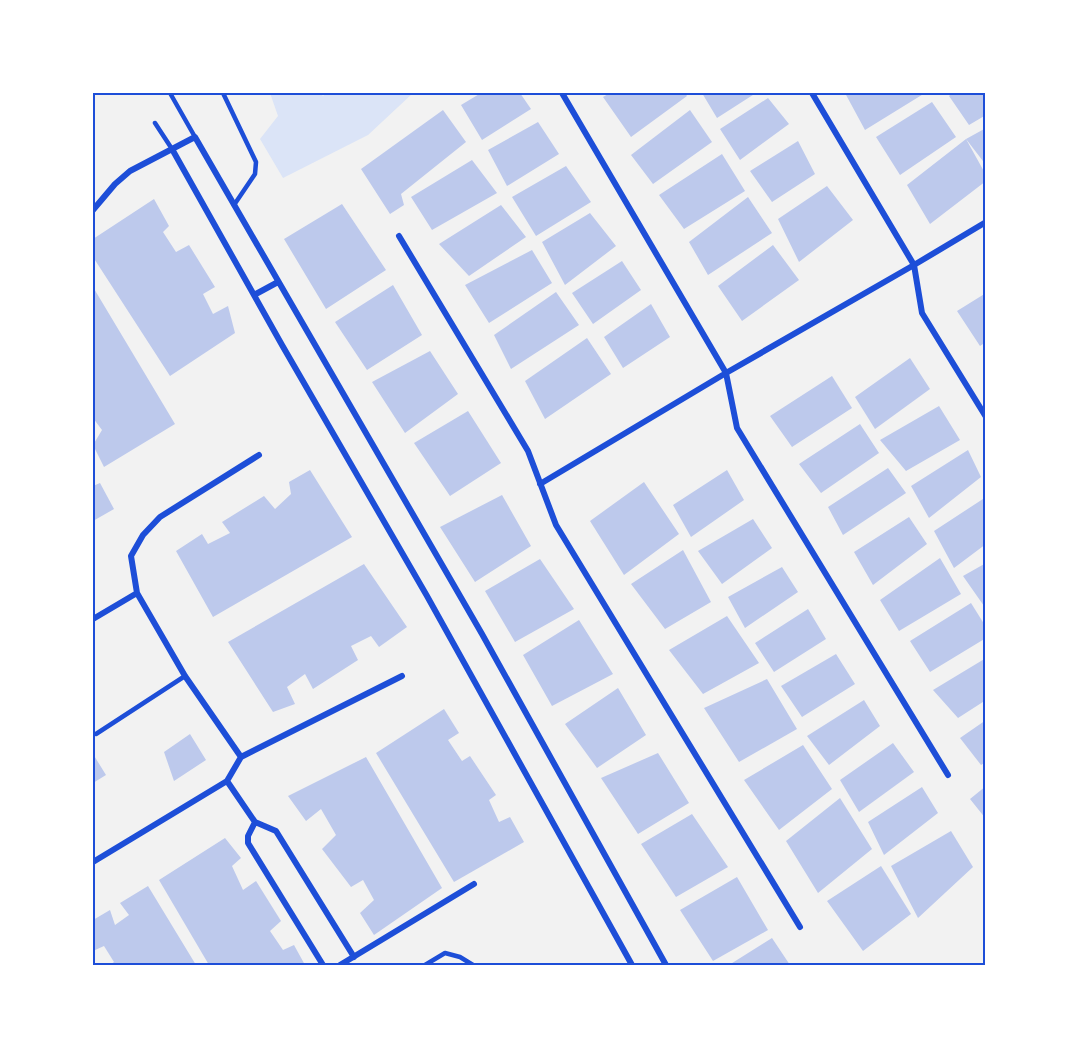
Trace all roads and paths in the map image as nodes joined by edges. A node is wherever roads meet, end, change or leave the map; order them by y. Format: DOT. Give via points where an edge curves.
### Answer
graph roads {
  1 [pos="170,93"];
  2 [pos="223,93"];
  3 [pos="562,93"];
  4 [pos="812,93"];
  5 [pos="155,123"];
  6 [pos="195,137"];
  7 [pos="172,149"];
  8 [pos="233,206"];
  9 [pos="93,210"];
  10 [pos="986,222"];
  11 [pos="399,236"];
  12 [pos="914,266"];
  13 [pos="278,282"];
  14 [pos="254,295"];
  15 [pos="726,373"];
  16 [pos="986,417"];
  17 [pos="259,455"];
  18 [pos="540,484"];
  19 [pos="137,592"];
  20 [pos="93,619"];
  21 [pos="186,676"];
  22 [pos="402,676"];
  23 [pos="96,734"];
  24 [pos="241,757"];
  25 [pos="948,775"];
  26 [pos="227,781"];
  27 [pos="255,822"];
  28 [pos="93,862"];
  29 [pos="474,884"];
  30 [pos="800,927"];
  31 [pos="354,957"];
  32 [pos="322,965"];
  33 [pos="340,965"];
  34 [pos="425,965"];
  35 [pos="473,965"];
  36 [pos="632,965"];
  37 [pos="666,965"];
  1 -- 6 [label="lane"];
  2 -- 8 [label="lane" via="256,162 255,174"];
  3 -- 15 [label="street"];
  4 -- 12 [label="street"];
  5 -- 7 [label="lane"];
  6 -- 7 [label="street"];
  6 -- 8 [label="street"];
  7 -- 9 [label="street" via="130,171"];
  7 -- 14 [label="street"];
  8 -- 13 [label="street"];
  10 -- 12 [label="street"];
  11 -- 18 [label="street" via="528,451"];
  12 -- 15 [label="street"];
  12 -- 16 [label="street" via="922,313"];
  13 -- 14 [label="street"];
  13 -- 37 [label="street" via="482,634"];
  14 -- 36 [label="street"];
  15 -- 18 [label="street"];
  15 -- 25 [label="street" via="737,428"];
  17 -- 19 [label="street" via="160,517 143,535 131,556"];
  18 -- 30 [label="street" via="556,525"];
  19 -- 20 [label="street"];
  19 -- 21 [label="street"];
  21 -- 23 [label="lane"];
  21 -- 24 [label="street"];
  22 -- 24 [label="street"];
  24 -- 26 [label="street"];
  26 -- 27 [label="street"];
  26 -- 28 [label="street"];
  27 -- 31 [label="street" via="276,831"];
  27 -- 32 [label="street" via="248,843"];
  29 -- 31 [label="street"];
  31 -- 33 [label="street"];
  34 -- 35 [label="lane" via="445,953"];
}
